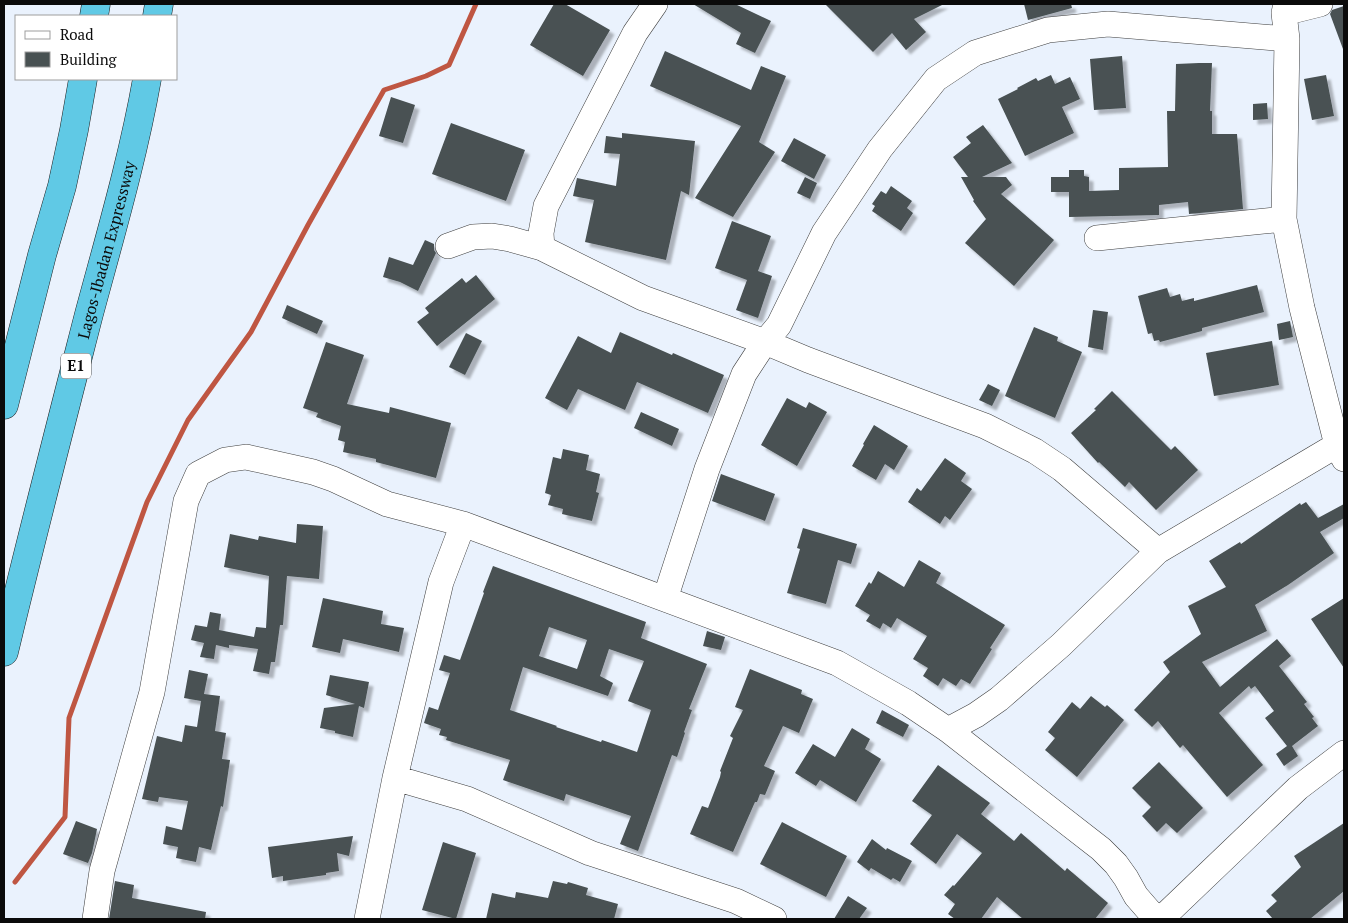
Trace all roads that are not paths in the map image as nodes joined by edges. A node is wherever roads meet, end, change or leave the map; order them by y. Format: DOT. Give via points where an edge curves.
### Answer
graph roads {
  1 [pos="655,4"];
  2 [pos="1320,4"];
  3 [pos="1285,8"];
  4 [pos="1287,38"];
  5 [pos="83,80"];
  6 [pos="146,80"];
  7 [pos="1284,219"];
  8 [pos="1097,238"];
  9 [pos="448,246"];
  10 [pos="542,248"];
  11 [pos="765,342"];
  12 [pos="4,405"];
  13 [pos="1341,452"];
  14 [pos="463,524"];
  15 [pos="1158,551"];
  16 [pos="666,599"];
  17 [pos="4,652"];
  18 [pos="948,730"];
  19 [pos="1344,754"];
  20 [pos="395,778"];
  21 [pos="731,910"];
  22 [pos="94,919"];
  23 [pos="367,919"];
  24 [pos="774,919"];
  25 [pos="1156,919"];
  26 [pos="1160,919"];
  1 -- 10 [label="street" via="635,34 546,206"];
  2 -- 3 [label="street"];
  3 -- 4 [label="street"];
  4 -- 7 [label="street"];
  4 -- 11 [label="street" via="1108,24 1048,30 975,54 936,79 880,149 824,233 779,325"];
  5 -- 12 [label="highway" via="62,186"];
  6 -- 17 [label="highway, Lagos-Ibadan Expressway / E1" via="119,202"];
  7 -- 8 [label="street"];
  7 -- 13 [label="street" via="1302,308"];
  9 -- 10 [label="street" via="473,237 492,236"];
  10 -- 11 [label="street" via="643,298"];
  11 -- 15 [label="street" via="985,426 1035,451 1062,469"];
  11 -- 16 [label="street" via="744,374 707,469"];
  13 -- 15 [label="street"];
  14 -- 16 [label="street"];
  14 -- 20 [label="street" via="442,582"];
  14 -- 22 [label="street" via="387,504 326,476 246,457 225,460 198,474 186,501 152,692 102,871"];
  15 -- 18 [label="street" via="1061,645 999,699 976,716"];
  16 -- 18 [label="street" via="836,664 908,703"];
  18 -- 25 [label="street" via="1102,849"];
  19 -- 26 [label="street" via="1298,788"];
  20 -- 21 [label="street" via="467,799"];
  20 -- 23 [label="street"];
  21 -- 24 [label="street"];
}
